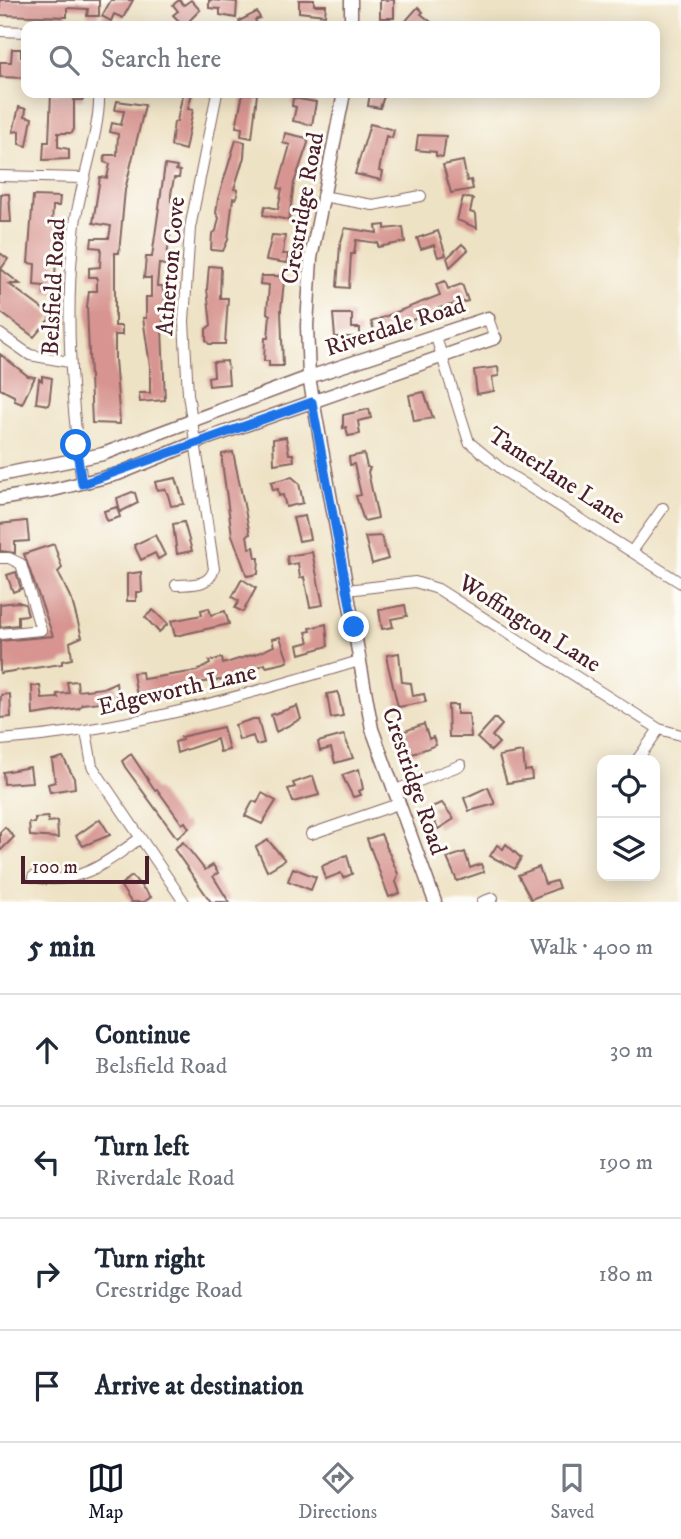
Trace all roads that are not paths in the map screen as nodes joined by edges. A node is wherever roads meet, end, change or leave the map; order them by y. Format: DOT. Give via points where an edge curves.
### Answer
graph roads {
  1 [pos="351,0"];
  2 [pos="351,21"];
  3 [pos="0,32"];
  4 [pos="21,32"];
  5 [pos="99,98"];
  6 [pos="216,98"];
  7 [pos="343,98"];
  8 [pos="0,176"];
  9 [pos="82,178"];
  10 [pos="322,196"];
  11 [pos="421,196"];
  12 [pos="488,318"];
  13 [pos="0,334"];
  14 [pos="435,334"];
  15 [pos="495,338"];
  16 [pos="442,355"];
  17 [pos="69,362"];
  18 [pos="309,377"];
  19 [pos="312,402"];
  20 [pos="191,420"];
  21 [pos="194,443"];
  22 [pos="79,461"];
  23 [pos="0,475"];
  24 [pos="82,484"];
  25 [pos="0,499"];
  26 [pos="663,508"];
  27 [pos="632,550"];
  28 [pos="0,558"];
  29 [pos="681,583"];
  30 [pos="176,585"];
  31 [pos="347,590"];
  32 [pos="0,634"];
  33 [pos="359,661"];
  34 [pos="659,729"];
  35 [pos="86,731"];
  36 [pos="681,735"];
  37 [pos="0,740"];
  38 [pos="641,755"];
  39 [pos="461,765"];
  40 [pos="393,791"];
  41 [pos="398,804"];
  42 [pos="311,834"];
  43 [pos="141,838"];
  44 [pos="33,877"];
  45 [pos="493,898"];
  46 [pos="184,902"];
  47 [pos="435,902"];
  48 [pos="482,902"];
  1 -- 2 [label="street"];
  3 -- 4 [label="street"];
  5 -- 9 [label="street, Belsfield Road"];
  6 -- 20 [label="street, Atherton Cove" via="187,260 184,342"];
  7 -- 10 [label="street, Crestridge Road"];
  8 -- 9 [label="street"];
  9 -- 17 [label="street, Belsfield Road" via="70,268"];
  10 -- 11 [label="street" via="373,205"];
  10 -- 18 [label="street, Crestridge Road" via="308,293"];
  12 -- 14 [label="street, Riverdale Road"];
  12 -- 15 [label="street, Riverdale Road"];
  13 -- 17 [label="street" via="30,355"];
  14 -- 16 [label="street, Tamerlane Lane"];
  14 -- 18 [label="street, Riverdale Road"];
  15 -- 16 [label="street, Riverdale Road"];
  16 -- 19 [label="street, Riverdale Road"];
  16 -- 27 [label="street, Tamerlane Lane" via="469,442 504,471"];
  17 -- 22 [label="street, Belsfield Road"];
  18 -- 19 [label="street, Crestridge Road"];
  18 -- 20 [label="street, Riverdale Road"];
  19 -- 21 [label="street, Riverdale Road"];
  19 -- 31 [label="street, Crestridge Road"];
  20 -- 21 [label="street, Atherton Cove"];
  20 -- 22 [label="street, Riverdale Road"];
  21 -- 24 [label="street, Riverdale Road"];
  21 -- 30 [label="street, Atherton Cove" via="214,569 203,583"];
  22 -- 23 [label="street, Riverdale Road"];
  22 -- 24 [label="street, Belsfield Road"];
  24 -- 25 [label="street, Riverdale Road"];
  26 -- 27 [label="street"];
  27 -- 29 [label="street, Tamerlane Lane"];
  28 -- 32 [label="street" via="21,564 41,630"];
  31 -- 33 [label="street, Crestridge Road"];
  31 -- 34 [label="street, Woffington Lane" via="415,582 438,589"];
  33 -- 35 [label="street, Edgeworth Lane" via="243,697"];
  33 -- 40 [label="street, Crestridge Road" via="372,729"];
  34 -- 36 [label="street, Woffington Lane"];
  34 -- 38 [label="street"];
  35 -- 37 [label="street, Edgeworth Lane"];
  35 -- 43 [label="street" via="92,766"];
  39 -- 40 [label="street"];
  40 -- 41 [label="street, Crestridge Road"];
  41 -- 42 [label="street"];
  41 -- 47 [label="street, Crestridge Road"];
  43 -- 44 [label="street" via="92,871 59,879"];
  43 -- 46 [label="street"];
  45 -- 48 [label="street"];
}
